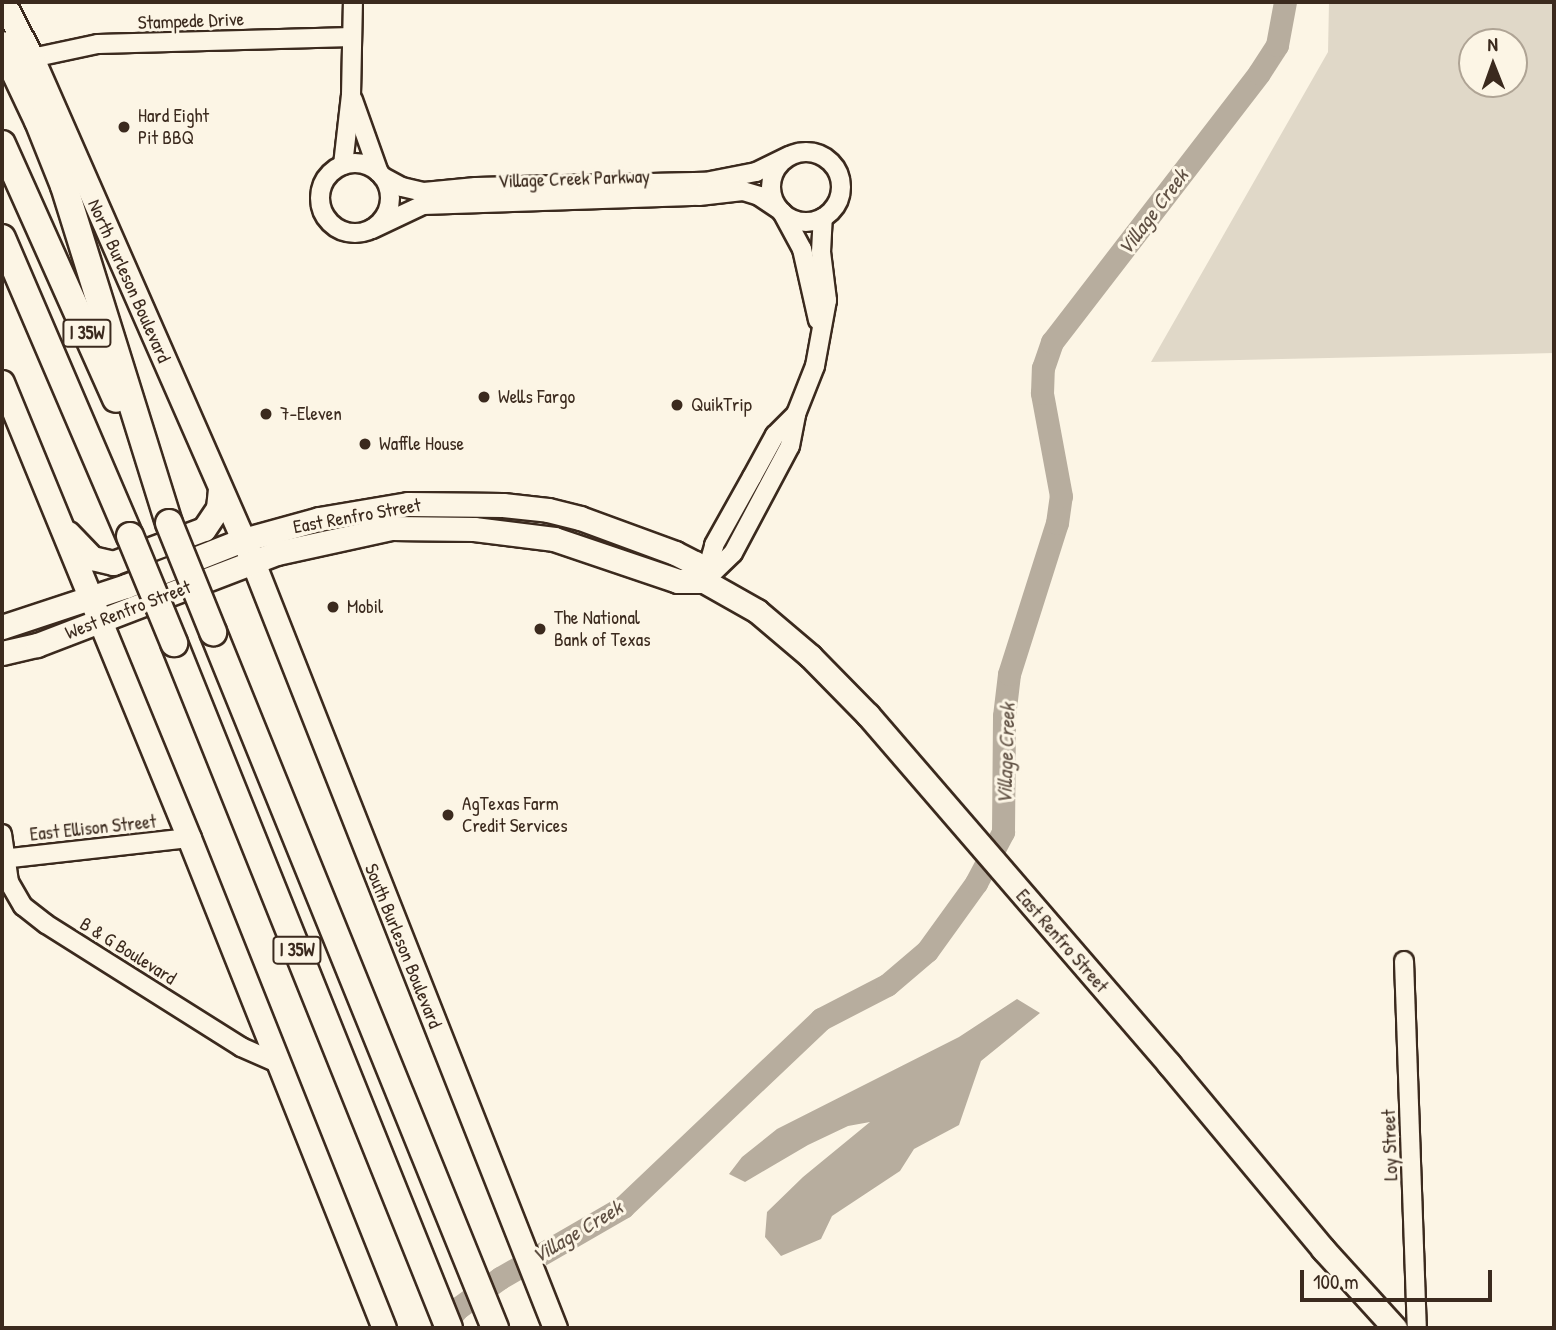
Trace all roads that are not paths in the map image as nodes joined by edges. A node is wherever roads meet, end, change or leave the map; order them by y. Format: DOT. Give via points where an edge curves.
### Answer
graph roads {
  1 [pos="3,2"];
  2 [pos="353,2"];
  3 [pos="352,37"];
  4 [pos="2,45"];
  5 [pos="32,58"];
  6 [pos="351,95"];
  7 [pos="2,144"];
  8 [pos="789,156"];
  9 [pos="343,165"];
  10 [pos="381,175"];
  11 [pos="780,211"];
  12 [pos="823,218"];
  13 [pos="372,229"];
  14 [pos="2,238"];
  15 [pos="820,334"];
  16 [pos="2,382"];
  17 [pos="220,490"];
  18 [pos="503,505"];
  19 [pos="169,523"];
  20 [pos="61,526"];
  21 [pos="392,528"];
  22 [pos="243,540"];
  23 [pos="253,562"];
  24 [pos="704,581"];
  25 [pos="90,598"];
  26 [pos="99,621"];
  27 [pos="2,627"];
  28 [pos="2,653"];
  29 [pos="2,834"];
  30 [pos="189,838"];
  31 [pos="3,859"];
  32 [pos="1404,961"];
  33 [pos="280,1064"];
  34 [pos="384,1328"];
  35 [pos="449,1328"];
  36 [pos="495,1328"];
  37 [pos="555,1328"];
  38 [pos="1395,1328"];
  39 [pos="1417,1328"];
  1 -- 5 [label="main road, North Burleson Boulevard"];
  2 -- 3 [label="street"];
  3 -- 5 [label="street, Stampede Drive" via="98,44"];
  3 -- 6 [label="street"];
  4 -- 19 [label="highway" via="64,186"];
  5 -- 17 [label="main road, North Burleson Boulevard"];
  6 -- 9 [label="street"];
  6 -- 10 [label="street"];
  7 -- 19 [label="highway, I 35W"];
  8 -- 10 [label="street, Village Creek Parkway" via="756,172 705,182 424,192"];
  8 -- 11 [label="street" via="780,162 771,182"];
  8 -- 12 [label="street, Village Creek Parkway" via="813,152 834,164 842,188 840,200"];
  9 -- 10 [label="street, Village Creek Parkway" via="362,164"];
  9 -- 13 [label="street, Village Creek Parkway" via="325,179 319,202 323,213 338,230"];
  10 -- 13 [label="street" via="390,203"];
  11 -- 12 [label="street, Village Creek Parkway" via="802,222"];
  11 -- 13 [label="street, Village Creek Parkway" via="743,191 423,205"];
  11 -- 15 [label="street" via="802,248"];
  12 -- 15 [label="street" via="821,252 827,300"];
  14 -- 35 [label="highway, I 35W, bridge" via="82,418"];
  15 -- 24 [label="street" via="790,446 733,554"];
  16 -- 20 [label="main road"];
  17 -- 20 [label="main road" via="218,508 204,528 113,563 92,558"];
  17 -- 22 [label="main road, North Burleson Boulevard"];
  18 -- 21 [label="main road" via="502,513 493,516 404,519"];
  18 -- 22 [label="main road, East Renfro Street" via="408,504 319,519"];
  18 -- 24 [label="main road, East Renfro Street" via="580,518 675,552 695,563"];
  19 -- 36 [label="highway, I 35W, bridge"];
  20 -- 25 [label="main road"];
  21 -- 23 [label="main road, East Renfro Street" via="299,547"];
  21 -- 24 [label="main road, East Renfro Street" via="504,531 554,539 678,581"];
  22 -- 23 [label="main road, North Burleson Boulevard"];
  22 -- 25 [label="main road, West Renfro Street"];
  23 -- 26 [label="main road, West Renfro Street"];
  23 -- 37 [label="main road, South Burleson Boulevard"];
  24 -- 38 [label="main road, East Renfro Street" via="757,611 868,715"];
  25 -- 26 [label="main road"];
  25 -- 27 [label="main road"];
  26 -- 28 [label="main road, West Renfro Street"];
  26 -- 30 [label="main road"];
  29 -- 31 [label="street, B & G Boulevard"];
  30 -- 31 [label="street, East Ellison Street"];
  30 -- 33 [label="main road"];
  31 -- 33 [label="street, B & G Boulevard" via="15,896 40,919 241,1047"];
  32 -- 39 [label="street, Loy Street"];
  33 -- 34 [label="main road"];
}
